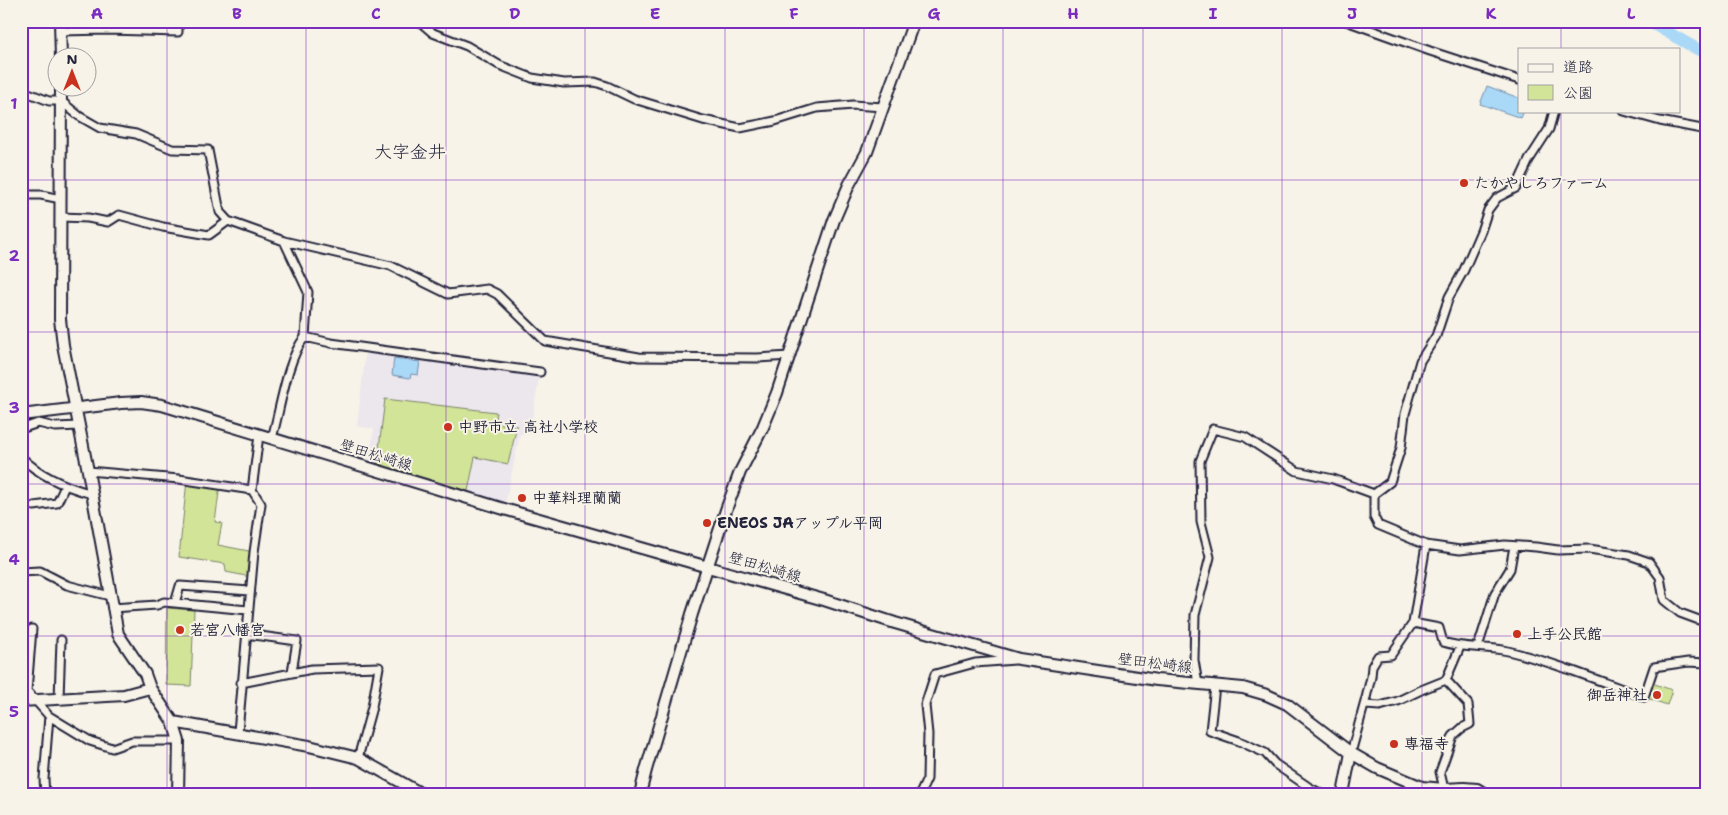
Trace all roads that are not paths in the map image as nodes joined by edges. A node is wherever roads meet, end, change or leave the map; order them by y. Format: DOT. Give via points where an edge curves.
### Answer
graph roads {
  1 [pos="178,21"];
  2 [pos="419,21"];
  3 [pos="914,21"];
  4 [pos="1346,21"];
  5 [pos="60,26"];
  6 [pos="60,48"];
  7 [pos="1518,80"];
  8 [pos="21,90"];
  9 [pos="61,101"];
  10 [pos="883,107"];
  11 [pos="1554,112"];
  12 [pos="1628,112"];
  13 [pos="1707,130"];
  14 [pos="21,194"];
  15 [pos="60,200"];
  16 [pos="61,217"];
  17 [pos="228,221"];
  18 [pos="284,241"];
  19 [pos="305,337"];
  20 [pos="790,356"];
  21 [pos="540,372"];
  22 [pos="75,409"];
  23 [pos="21,416"];
  24 [pos="80,426"];
  25 [pos="21,429"];
  26 [pos="259,435"];
  27 [pos="272,438"];
  28 [pos="21,457"];
  29 [pos="88,471"];
  30 [pos="66,486"];
  31 [pos="252,490"];
  32 [pos="92,494"];
  33 [pos="1374,494"];
  34 [pos="34,506"];
  35 [pos="1426,545"];
  36 [pos="1514,546"];
  37 [pos="707,566"];
  38 [pos="21,572"];
  39 [pos="250,591"];
  40 [pos="110,596"];
  41 [pos="175,603"];
  42 [pos="112,608"];
  43 [pos="248,610"];
  44 [pos="1413,622"];
  45 [pos="1707,623"];
  46 [pos="32,629"];
  47 [pos="246,634"];
  48 [pos="61,640"];
  49 [pos="1460,647"];
  50 [pos="1478,647"];
  51 [pos="1019,659"];
  52 [pos="1707,663"];
  53 [pos="292,672"];
  54 [pos="1446,680"];
  55 [pos="241,683"];
  56 [pos="21,684"];
  57 [pos="1198,684"];
  58 [pos="1215,686"];
  59 [pos="150,688"];
  60 [pos="27,691"];
  61 [pos="59,700"];
  62 [pos="21,701"];
  63 [pos="35,701"];
  64 [pos="1365,705"];
  65 [pos="48,716"];
  66 [pos="173,722"];
  67 [pos="238,732"];
  68 [pos="179,741"];
  69 [pos="1351,753"];
  70 [pos="358,758"];
  71 [pos="1444,790"];
  72 [pos="45,794"];
  73 [pos="178,794"];
  74 [pos="422,794"];
  75 [pos="640,794"];
  76 [pos="920,794"];
  77 [pos="1322,794"];
  78 [pos="1343,794"];
  79 [pos="1485,794"];
  1 -- 5 [label="street" via="178,32"];
  2 -- 10 [label="street" via="433,33 532,78 564,83 595,82 634,99 740,128 817,108"];
  3 -- 10 [label="street"];
  4 -- 7 [label="street"];
  5 -- 6 [label="street"];
  8 -- 9 [label="street" via="49,101"];
  9 -- 15 [label="street"];
  9 -- 17 [label="street" via="100,128 136,134 172,150 208,150 220,212"];
  10 -- 20 [label="street" via="867,152 834,220"];
  11 -- 33 [label="street" via="1549,129 1516,188 1497,198 1488,210 1436,336 1420,361 1390,482"];
  12 -- 13 [label="street"];
  14 -- 15 [label="street"];
  15 -- 16 [label="street"];
  16 -- 17 [label="street" via="108,222 118,215 163,227 209,234"];
  16 -- 22 [label="street" via="60,319"];
  17 -- 18 [label="street"];
  18 -- 19 [label="street" via="308,292"];
  18 -- 20 [label="street" via="391,266 448,294 487,289 497,294 545,341 639,357"];
  19 -- 21 [label="street"];
  19 -- 27 [label="street" via="290,368"];
  20 -- 37 [label="street" via="767,419 740,472"];
  22 -- 23 [label="street, 壁田松崎線"];
  22 -- 24 [label="street"];
  22 -- 26 [label="street, 壁田松崎線" via="141,402"];
  24 -- 25 [label="street" via="55,427 38,423"];
  24 -- 29 [label="street"];
  26 -- 27 [label="street, 壁田松崎線"];
  26 -- 31 [label="street"];
  27 -- 37 [label="street, 壁田松崎線" via="504,509"];
  28 -- 30 [label="street"];
  29 -- 31 [label="street"];
  29 -- 32 [label="street"];
  30 -- 32 [label="street"];
  30 -- 34 [label="street" via="57,503"];
  31 -- 39 [label="street" via="261,504"];
  32 -- 40 [label="street"];
  33 -- 35 [label="street" via="1374,517 1378,525"];
  33 -- 57 [label="street" via="1334,479 1297,471 1245,437 1214,429 1200,461 1201,522 1210,557 1195,615 1194,660"];
  35 -- 36 [label="street" via="1460,550"];
  35 -- 44 [label="street"];
  36 -- 45 [label="street" via="1558,550 1589,548 1649,562 1660,577 1664,600 1680,613"];
  36 -- 50 [label="street" via="1510,569 1495,594"];
  37 -- 51 [label="street, 壁田松崎線"];
  37 -- 75 [label="street"];
  38 -- 40 [label="street" via="40,571 67,585"];
  39 -- 41 [label="street" via="180,586"];
  39 -- 43 [label="street"];
  40 -- 42 [label="street"];
  41 -- 42 [label="street"];
  41 -- 43 [label="street"];
  42 -- 59 [label="street" via="118,634"];
  43 -- 47 [label="street"];
  44 -- 49 [label="street" via="1439,628 1444,642"];
  44 -- 64 [label="street" via="1391,656 1378,656 1372,666"];
  46 -- 60 [label="street"];
  47 -- 53 [label="street" via="297,641"];
  47 -- 55 [label="street"];
  48 -- 61 [label="street"];
  49 -- 50 [label="street"];
  49 -- 54 [label="street"];
  50 -- 52 [label="street" via="1508,651 1644,697 1654,667"];
  51 -- 57 [label="street, 壁田松崎線"];
  51 -- 76 [label="street" via="976,663 935,674 925,705 928,780"];
  53 -- 55 [label="street"];
  53 -- 70 [label="street" via="379,667"];
  54 -- 64 [label="street" via="1398,701 1380,706"];
  54 -- 71 [label="street" via="1468,704 1470,724 1454,736 1440,772"];
  55 -- 67 [label="street"];
  56 -- 60 [label="street"];
  57 -- 58 [label="street, 壁田松崎線"];
  58 -- 69 [label="street, 壁田松崎線" via="1244,688 1288,704"];
  58 -- 77 [label="street" via="1210,731 1264,753 1275,764"];
  59 -- 61 [label="street" via="124,695"];
  59 -- 66 [label="street"];
  60 -- 63 [label="street"];
  61 -- 63 [label="street"];
  62 -- 63 [label="street"];
  63 -- 65 [label="street"];
  64 -- 69 [label="street"];
  65 -- 68 [label="street" via="90,741 112,748 132,741"];
  65 -- 72 [label="street"];
  66 -- 67 [label="street"];
  66 -- 68 [label="street"];
  67 -- 70 [label="street"];
  68 -- 73 [label="street"];
  69 -- 71 [label="street, 壁田松崎線" via="1422,788"];
  69 -- 78 [label="street"];
  70 -- 74 [label="street"];
  71 -- 79 [label="street, 壁田松崎線" via="1477,789"];
}
